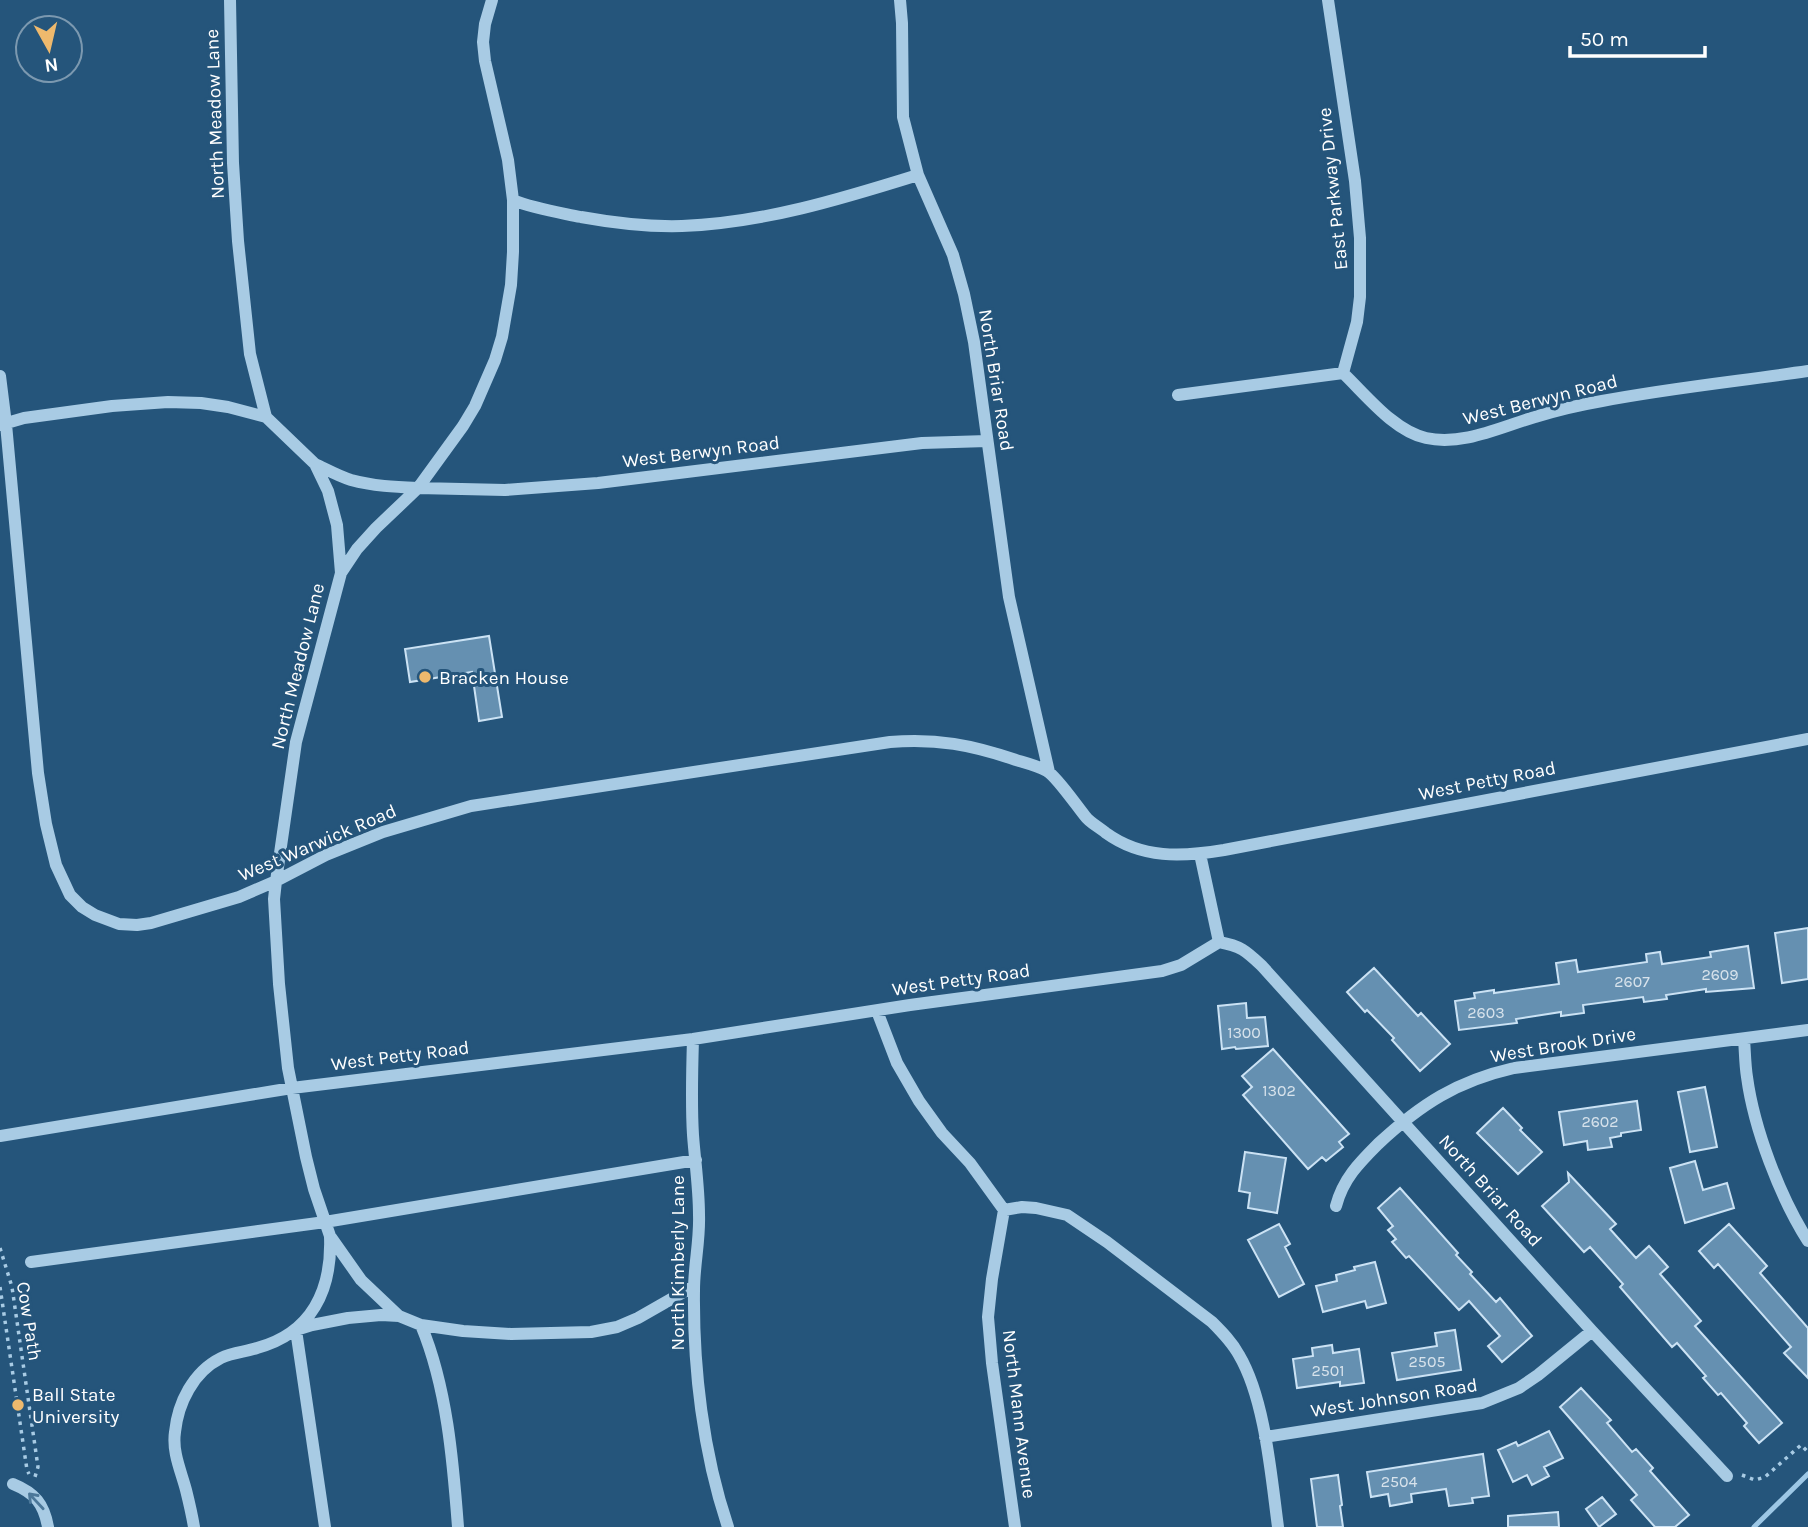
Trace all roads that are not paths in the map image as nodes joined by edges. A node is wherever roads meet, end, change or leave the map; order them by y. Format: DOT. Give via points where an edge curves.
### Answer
graph roads {
  1 [pos="230,0"];
  2 [pos="492,0"];
  3 [pos="900,0"];
  4 [pos="1328,0"];
  5 [pos="918,175"];
  6 [pos="513,200"];
  7 [pos="1808,371"];
  8 [pos="1343,373"];
  9 [pos="0,376"];
  10 [pos="1178,395"];
  11 [pos="266,417"];
  12 [pos="3,424"];
  13 [pos="987,441"];
  14 [pos="315,464"];
  15 [pos="418,488"];
  16 [pos="341,573"];
  17 [pos="1808,739"];
  18 [pos="1049,772"];
  19 [pos="1200,854"];
  20 [pos="276,881"];
  21 [pos="1219,942"];
  22 [pos="877,1011"];
  23 [pos="1808,1030"];
  24 [pos="693,1039"];
  25 [pos="1744,1039"];
  26 [pos="292,1088"];
  27 [pos="1402,1121"];
  28 [pos="0,1136"];
  29 [pos="696,1160"];
  30 [pos="1336,1206"];
  31 [pos="1004,1210"];
  32 [pos="325,1222"];
  33 [pos="330,1237"];
  34 [pos="1808,1241"];
  35 [pos="31,1262"];
  36 [pos="694,1286"];
  37 [pos="399,1316"];
  38 [pos="421,1325"];
  39 [pos="296,1330"];
  40 [pos="1592,1331"];
  41 [pos="1265,1437"];
  42 [pos="1727,1476"];
  43 [pos="13,1484"];
  44 [pos="48,1527"];
  45 [pos="194,1527"];
  46 [pos="326,1527"];
  47 [pos="458,1527"];
  48 [pos="728,1527"];
  49 [pos="1015,1527"];
  50 [pos="1278,1527"];
  1 -- 11 [label="street, North Meadow Lane" via="238,241 250,354"];
  2 -- 6 [label="street" via="483,42"];
  3 -- 5 [label="street, North Briar Road" via="903,117"];
  4 -- 8 [label="street, East Parkway Drive" via="1360,238 1357,322"];
  5 -- 6 [label="street" via="845,198 741,220 681,226 619,224"];
  5 -- 13 [label="street, North Briar Road" via="953,255 964,294"];
  6 -- 15 [label="street" via="511,285 495,360 463,426"];
  7 -- 8 [label="street, West Berwyn Road" via="1605,400 1443,440 1412,433 1392,420"];
  8 -- 10 [label="street"];
  9 -- 12 [label="street, West Warwick Road"];
  11 -- 12 [label="street" via="228,407 168,402"];
  11 -- 14 [label="street, North Meadow Lane"];
  12 -- 20 [label="street, West Warwick Road" via="38,773 56,865 70,895 95,915 137,925 210,906"];
  13 -- 15 [label="street, West Berwyn Road" via="922,443 650,478 505,491"];
  13 -- 18 [label="street, North Briar Road" via="1009,597"];
  14 -- 15 [label="street, West Berwyn Road" via="369,484"];
  14 -- 16 [label="street, North Meadow Lane" via="334,508"];
  15 -- 16 [label="street" via="376,528"];
  16 -- 20 [label="street, North Meadow Lane" via="296,742"];
  17 -- 19 [label="street, West Petty Road"];
  18 -- 19 [label="street" via="1088,820 1117,841 1150,853"];
  18 -- 20 [label="street, West Warwick Road" via="952,742 890,742 471,806 372,837"];
  19 -- 21 [label="street"];
  20 -- 26 [label="street, North Meadow Lane" via="279,984"];
  21 -- 22 [label="street, West Petty Road" via="1163,971"];
  21 -- 27 [label="street, North Briar Road" via="1237,945 1256,961"];
  22 -- 24 [label="street, West Petty Road"];
  22 -- 31 [label="street" via="897,1063 919,1101"];
  23 -- 25 [label="street, West Brook Drive"];
  24 -- 26 [label="street, West Petty Road"];
  24 -- 29 [label="street, North Kimberly Lane"];
  25 -- 27 [label="street, West Brook Drive" via="1514,1068 1446,1092"];
  25 -- 34 [label="street" via="1747,1077 1761,1135"];
  26 -- 28 [label="street, West Petty Road"];
  26 -- 32 [label="street, North Meadow Lane"];
  27 -- 30 [label="street, West Brook Drive" via="1357,1165"];
  27 -- 40 [label="street, North Briar Road"];
  29 -- 32 [label="street"];
  29 -- 36 [label="street, North Kimberly Lane" via="699,1232"];
  31 -- 41 [label="street" via="1036,1208 1067,1215 1212,1322 1246,1367"];
  31 -- 49 [label="street, North Mann Avenue" via="988,1317"];
  32 -- 33 [label="street, North Meadow Lane"];
  32 -- 35 [label="street"];
  33 -- 37 [label="street" via="361,1280"];
  33 -- 39 [label="street" via="327,1278 313,1309"];
  36 -- 38 [label="street" via="638,1318 591,1332 511,1334"];
  36 -- 48 [label="street, North Kimberly Lane" via="701,1400"];
  37 -- 38 [label="street"];
  37 -- 39 [label="street" via="348,1318"];
  38 -- 47 [label="street" via="432,1351 448,1427"];
  39 -- 45 [label="street" via="218,1359 199,1374 187,1392 174,1434"];
  39 -- 46 [label="street"];
  40 -- 41 [label="street, West Johnson Road" via="1519,1388 1482,1403"];
  40 -- 42 [label="street, North Briar Road"];
  41 -- 50 [label="street"];
  44 -- 43 [label="street, one-way" via="39,1502"];
}
